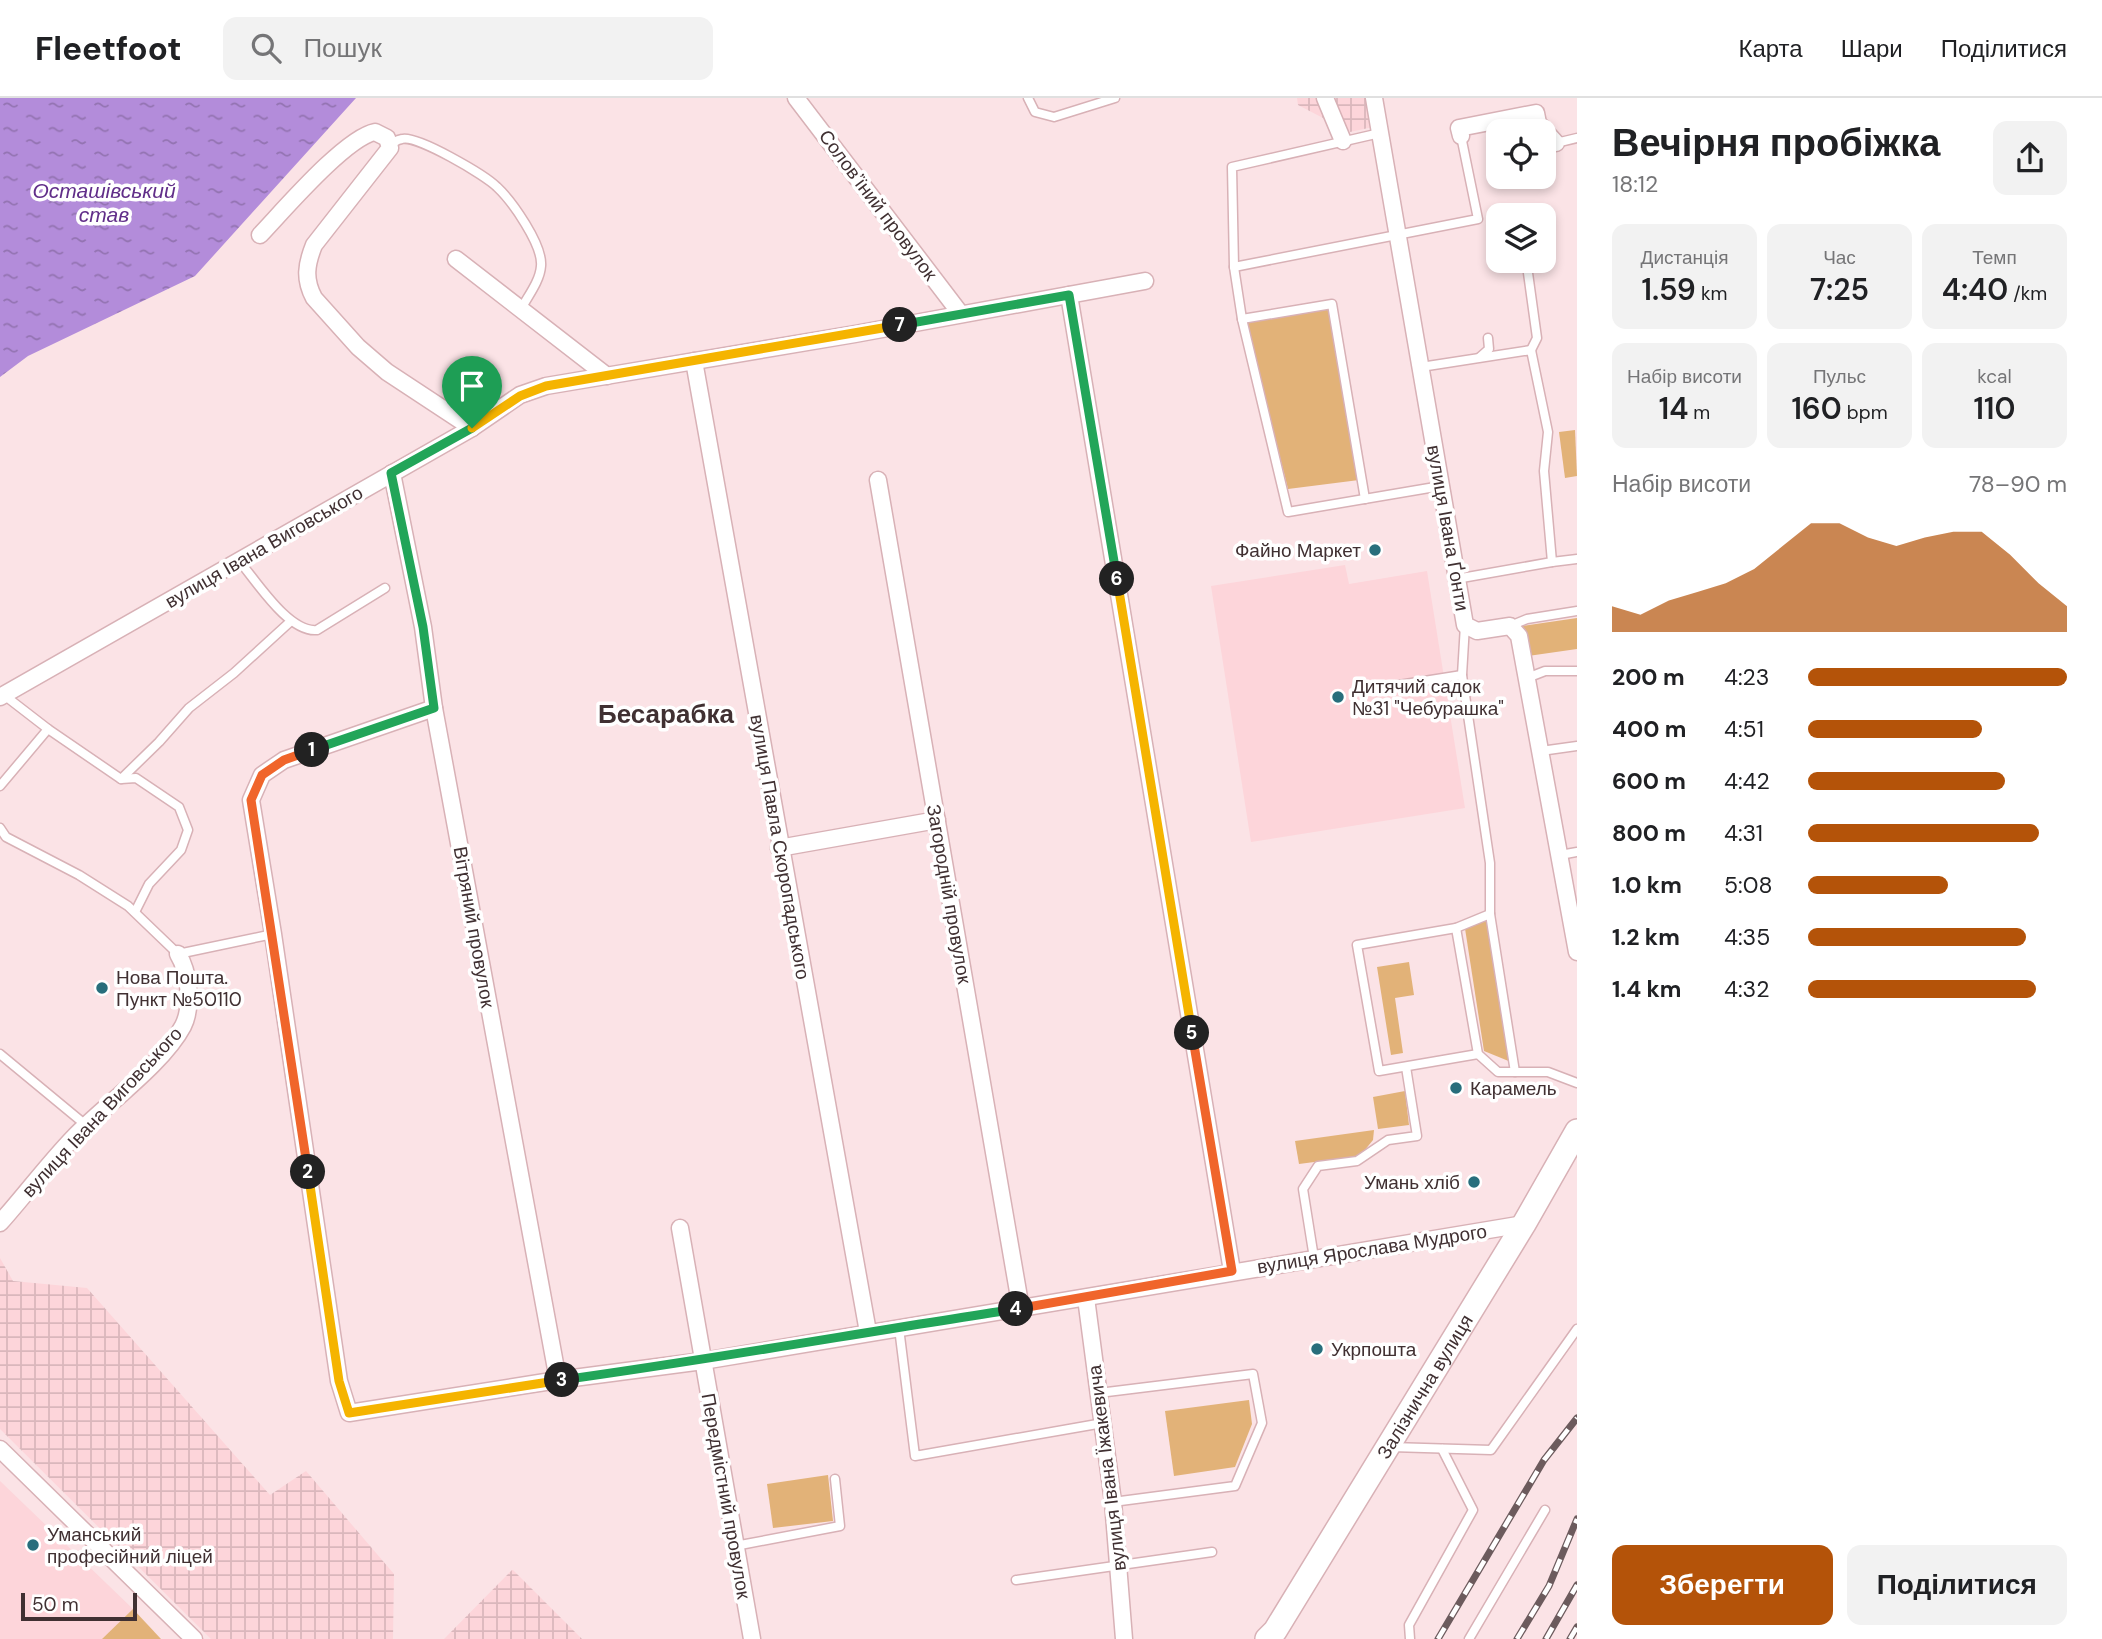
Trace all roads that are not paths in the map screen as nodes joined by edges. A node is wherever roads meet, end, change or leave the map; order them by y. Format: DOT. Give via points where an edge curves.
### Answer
graph roads {
  1 [pos="796,98"];
  2 [pos="1028,98"];
  3 [pos="1115,98"];
  4 [pos="1325,98"];
  5 [pos="1374,98"];
  6 [pos="1505,119"];
  7 [pos="1537,119"];
  8 [pos="1486,123"];
  9 [pos="1380,133"];
  10 [pos="1461,136"];
  11 [pos="1577,138"];
  12 [pos="1343,141"];
  13 [pos="1556,143"];
  14 [pos="390,148"];
  15 [pos="260,235"];
  16 [pos="1398,235"];
  17 [pos="456,259"];
  18 [pos="1234,267"];
  19 [pos="1528,273"];
  20 [pos="1145,281"];
  21 [pos="1069,295"];
  22 [pos="521,309"];
  23 [pos="960,313"];
  24 [pos="1242,319"];
  25 [pos="1488,338"];
  26 [pos="1531,350"];
  27 [pos="1477,358"];
  28 [pos="694,361"];
  29 [pos="1422,367"];
  30 [pos="607,376"];
  31 [pos="472,428"];
  32 [pos="391,473"];
  33 [pos="878,480"];
  34 [pos="1441,486"];
  35 [pos="1365,499"];
  36 [pos="1577,559"];
  37 [pos="240,562"];
  38 [pos="1552,562"];
  39 [pos="1456,579"];
  40 [pos="385,588"];
  41 [pos="1577,611"];
  42 [pos="291,621"];
  43 [pos="1465,625"];
  44 [pos="1510,626"];
  45 [pos="1576,671"];
  46 [pos="1462,675"];
  47 [pos="1527,678"];
  48 [pos="1380,688"];
  49 [pos="2,696"];
  50 [pos="434,708"];
  51 [pos="48,729"];
  52 [pos="1577,746"];
  53 [pos="1541,751"];
  54 [pos="121,779"];
  55 [pos="0,786"];
  56 [pos="936,820"];
  57 [pos="0,828"];
  58 [pos="779,848"];
  59 [pos="1577,852"];
  60 [pos="1560,855"];
  61 [pos="135,912"];
  62 [pos="1490,914"];
  63 [pos="1456,928"];
  64 [pos="273,934"];
  65 [pos="1577,952"];
  66 [pos="178,954"];
  67 [pos="0,1054"];
  68 [pos="1478,1054"];
  69 [pos="1406,1067"];
  70 [pos="1515,1072"];
  71 [pos="1577,1083"];
  72 [pos="86,1126"];
  73 [pos="1577,1130"];
  74 [pos="0,1223"];
  75 [pos="1524,1224"];
  76 [pos="680,1228"];
  77 [pos="1314,1258"];
  78 [pos="1232,1271"];
  79 [pos="1086,1298"];
  80 [pos="1021,1309"];
  81 [pos="898,1327"];
  82 [pos="1577,1329"];
  83 [pos="868,1332"];
  84 [pos="703,1361"];
  85 [pos="558,1380"];
  86 [pos="1099,1393"];
  87 [pos="1102,1423"];
  88 [pos="1387,1447"];
  89 [pos="0,1449"];
  90 [pos="1442,1449"];
  91 [pos="835,1479"];
  92 [pos="1113,1502"];
  93 [pos="1545,1510"];
  94 [pos="735,1546"];
  95 [pos="1212,1552"];
  96 [pos="1119,1564"];
  97 [pos="1016,1580"];
  98 [pos="194,1639"];
  99 [pos="751,1639"];
  100 [pos="1124,1639"];
  101 [pos="1267,1639"];
  102 [pos="1410,1639"];
  103 [pos="1469,1639"];
  1 -- 23 [label="street, Соловʼїний провулок"];
  2 -- 3 [label="lane" via="1035,112 1054,117"];
  4 -- 12 [label="street"];
  5 -- 9 [label="street, вулиця Івана Ґонти"];
  6 -- 7 [label="street" via="1536,113"];
  8 -- 10 [label="street" via="1459,128"];
  9 -- 12 [label="lane"];
  9 -- 16 [label="street, вулиця Івана Ґонти"];
  10 -- 16 [label="lane" via="1478,219"];
  11 -- 13 [label="lane"];
  12 -- 18 [label="lane" via="1232,167"];
  14 -- 15 [label="street" via="387,138 375,132 356,141"];
  14 -- 22 [label="lane" via="402,139 419,141 498,188 539,250 541,268"];
  14 -- 31 [label="street" via="314,245 307,263 310,290 358,347 387,372"];
  16 -- 18 [label="lane"];
  16 -- 29 [label="street, вулиця Івана Ґонти"];
  17 -- 22 [label="street"];
  18 -- 24 [label="lane"];
  19 -- 26 [label="lane" via="1538,338"];
  20 -- 21 [label="street, вулиця Івана Виговського"];
  21 -- 23 [label="street, вулиця Івана Виговського"];
  21 -- 78 [label="street"];
  22 -- 30 [label="street"];
  23 -- 28 [label="street, вулиця Івана Виговського"];
  24 -- 35 [label="lane" via="1288,512"];
  24 -- 35 [label="lane" via="1332,304"];
  25 -- 27 [label="lane" via="1488,351"];
  26 -- 27 [label="lane"];
  26 -- 38 [label="lane" via="1548,432 1544,471"];
  27 -- 29 [label="lane"];
  28 -- 30 [label="street, вулиця Івана Виговського"];
  28 -- 58 [label="street, вулиця Павла Скоропадського"];
  29 -- 34 [label="street, вулиця Івана Ґонти"];
  30 -- 31 [label="street, вулиця Івана Виговського" via="546,386 520,396"];
  31 -- 32 [label="street, вулиця Івана Виговського"];
  32 -- 37 [label="street, вулиця Івана Виговського"];
  32 -- 50 [label="street, Вітряний провулок" via="423,627"];
  33 -- 56 [label="street, Загородній провулок"];
  34 -- 35 [label="lane"];
  34 -- 39 [label="street, вулиця Івана Ґонти"];
  36 -- 38 [label="lane"];
  37 -- 42 [label="lane"];
  37 -- 49 [label="street, вулиця Івана Виговського"];
  38 -- 39 [label="lane"];
  39 -- 43 [label="street, вулиця Івана Ґонти"];
  40 -- 42 [label="lane" via="317,631"];
  41 -- 44 [label="lane"];
  42 -- 54 [label="lane" via="189,708"];
  43 -- 44 [label="street, вулиця Івана Ґонти" via="1476,631"];
  43 -- 46 [label="lane"];
  44 -- 47 [label="street" via="1519,636"];
  45 -- 47 [label="lane" via="1545,671"];
  46 -- 48 [label="lane"];
  46 -- 62 [label="lane" via="1490,863"];
  47 -- 53 [label="street"];
  49 -- 51 [label="lane"];
  50 -- 64 [label="street" via="284,760 262,775 251,800"];
  50 -- 85 [label="street, Вітряний провулок"];
  51 -- 54 [label="lane"];
  51 -- 55 [label="lane"];
  52 -- 53 [label="lane"];
  53 -- 60 [label="street"];
  54 -- 61 [label="lane" via="136,778 179,807 188,830 181,850 149,884"];
  56 -- 58 [label="street"];
  56 -- 80 [label="street, Загородній провулок"];
  57 -- 61 [label="lane" via="6,837 79,875"];
  58 -- 83 [label="street, вулиця Павла Скоропадського"];
  59 -- 60 [label="lane"];
  60 -- 65 [label="street"];
  61 -- 66 [label="lane"];
  62 -- 63 [label="lane"];
  62 -- 70 [label="lane"];
  63 -- 68 [label="lane"];
  63 -- 69 [label="lane" via="1357,945 1379,1071"];
  64 -- 66 [label="lane"];
  64 -- 85 [label="street, вулиця Ярослава Мудрого" via="339,1381 349,1413"];
  66 -- 72 [label="street, вулиця Івана Виговського" via="185,966 189,1007 184,1024 147,1069"];
  67 -- 72 [label="lane"];
  68 -- 69 [label="lane"];
  68 -- 70 [label="lane" via="1498,1072"];
  69 -- 77 [label="lane" via="1417,1136 1388,1140 1357,1161 1318,1166 1303,1189"];
  70 -- 71 [label="lane" via="1548,1072"];
  72 -- 74 [label="street, вулиця Івана Виговського"];
  73 -- 75 [label="main road, Залізнична вулиця"];
  75 -- 77 [label="street, вулиця Ярослава Мудрого"];
  75 -- 88 [label="main road, Залізнична вулиця"];
  76 -- 84 [label="street, Передмістний провулок"];
  77 -- 78 [label="street, вулиця Ярослава Мудрого"];
  78 -- 79 [label="street, вулиця Ярослава Мудрого"];
  79 -- 80 [label="street, вулиця Ярослава Мудрого"];
  79 -- 86 [label="street, вулиця Івана Їжакевича"];
  80 -- 81 [label="street, вулиця Ярослава Мудрого"];
  81 -- 83 [label="street, вулиця Ярослава Мудрого"];
  81 -- 87 [label="lane" via="915,1456"];
  82 -- 90 [label="lane" via="1490,1450"];
  83 -- 84 [label="street, вулиця Ярослава Мудрого"];
  84 -- 85 [label="street, вулиця Ярослава Мудрого"];
  84 -- 94 [label="street, Передмістний провулок"];
  86 -- 87 [label="street, вулиця Івана Їжакевича"];
  86 -- 92 [label="lane" via="1253,1374 1262,1423 1234,1486"];
  87 -- 92 [label="street, вулиця Івана Їжакевича"];
  88 -- 90 [label="lane"];
  88 -- 101 [label="main road, Залізнична вулиця"];
  89 -- 98 [label="street"];
  90 -- 102 [label="lane" via="1473,1510 1409,1625"];
  91 -- 94 [label="lane" via="840,1526"];
  92 -- 96 [label="street, вулиця Івана Їжакевича"];
  93 -- 103 [label="lane"];
  94 -- 99 [label="street, Передмістний провулок"];
  95 -- 96 [label="lane"];
  96 -- 97 [label="lane"];
  96 -- 100 [label="street, вулиця Івана Їжакевича"];
}
